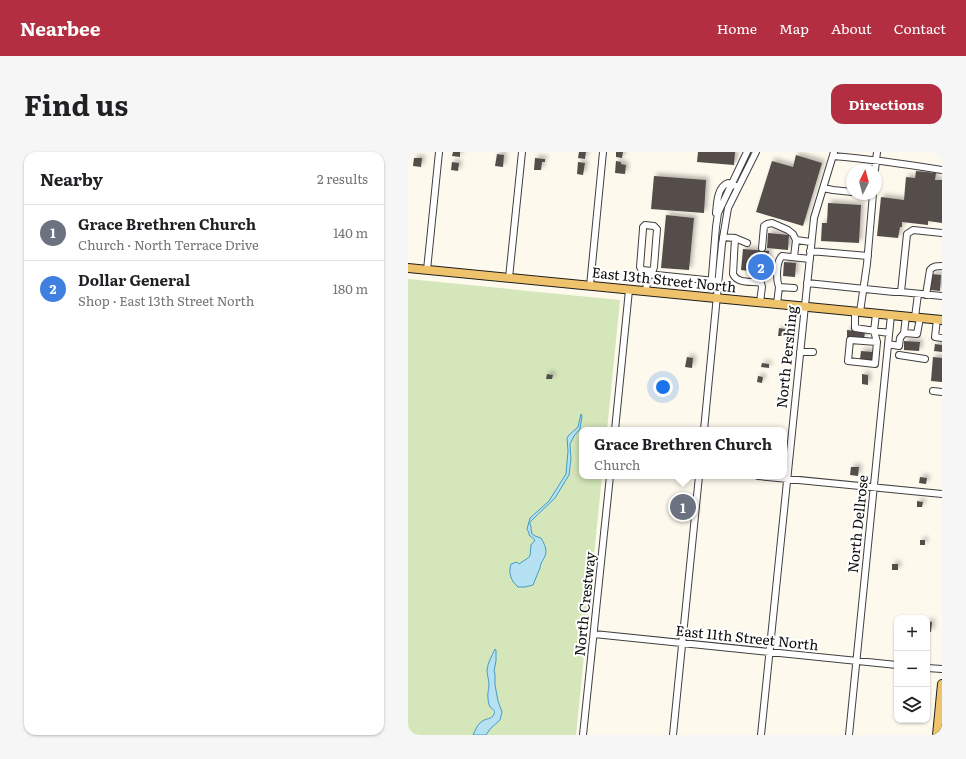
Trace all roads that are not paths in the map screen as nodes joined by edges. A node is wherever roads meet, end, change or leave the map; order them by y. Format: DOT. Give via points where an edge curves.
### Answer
graph roads {
  1 [pos="439,152"];
  2 [pos="522,152"];
  3 [pos="603,152"];
  4 [pos="748,152"];
  5 [pos="756,152"];
  6 [pos="877,152"];
  7 [pos="834,154"];
  8 [pos="876,160"];
  9 [pos="876,164"];
  10 [pos="942,170"];
  11 [pos="732,184"];
  12 [pos="739,187"];
  13 [pos="823,188"];
  14 [pos="846,191"];
  15 [pos="873,200"];
  16 [pos="719,208"];
  17 [pos="728,211"];
  18 [pos="942,233"];
  19 [pos="723,237"];
  20 [pos="735,238"];
  21 [pos="796,240"];
  22 [pos="811,242"];
  23 [pos="747,243"];
  24 [pos="762,248"];
  25 [pos="810,251"];
  26 [pos="868,256"];
  27 [pos="794,257"];
  28 [pos="810,259"];
  29 [pos="942,266"];
  30 [pos="408,268"];
  31 [pos="427,270"];
  32 [pos="648,272"];
  33 [pos="509,278"];
  34 [pos="713,280"];
  35 [pos="807,283"];
  36 [pos="590,286"];
  37 [pos="779,286"];
  38 [pos="711,288"];
  39 [pos="794,288"];
  40 [pos="863,289"];
  41 [pos="629,290"];
  42 [pos="646,291"];
  43 [pos="901,292"];
  44 [pos="918,294"];
  45 [pos="926,295"];
  46 [pos="942,296"];
  47 [pos="717,298"];
  48 [pos="760,302"];
  49 [pos="777,304"];
  50 [pos="805,307"];
  51 [pos="858,312"];
  52 [pos="876,314"];
  53 [pos="891,315"];
  54 [pos="906,316"];
  55 [pos="917,318"];
  56 [pos="940,320"];
  57 [pos="874,331"];
  58 [pos="889,333"];
  59 [pos="904,333"];
  60 [pos="942,338"];
  61 [pos="877,342"];
  62 [pos="899,346"];
  63 [pos="876,350"];
  64 [pos="887,350"];
  65 [pos="800,352"];
  66 [pos="813,352"];
  67 [pos="898,355"];
  68 [pos="925,359"];
  69 [pos="933,391"];
  70 [pos="942,392"];
  71 [pos="615,427"];
  72 [pos="704,427"];
  73 [pos="610,479"];
  74 [pos="699,479"];
  75 [pos="787,479"];
  76 [pos="874,488"];
  77 [pos="942,494"];
  78 [pos="594,634"];
  79 [pos="682,643"];
  80 [pos="769,652"];
  81 [pos="857,661"];
  82 [pos="894,665"];
  83 [pos="930,668"];
  84 [pos="942,669"];
  85 [pos="942,684"];
  86 [pos="583,735"];
  87 [pos="673,735"];
  88 [pos="761,735"];
  89 [pos="849,735"];
  90 [pos="937,735"];
  1 -- 31 [label="street"];
  2 -- 33 [label="street"];
  3 -- 36 [label="street"];
  4 -- 11 [label="street"];
  5 -- 12 [label="street"];
  6 -- 8 [label="street"];
  7 -- 8 [label="street"];
  7 -- 13 [label="street, North Pershing"];
  8 -- 9 [label="street"];
  8 -- 10 [label="street"];
  11 -- 12 [label="street"];
  11 -- 16 [label="street" via="724,184 720,190"];
  12 -- 17 [label="street"];
  13 -- 14 [label="street"];
  13 -- 22 [label="street, North Pershing" via="814,218"];
  15 -- 26 [label="street"];
  16 -- 17 [label="street"];
  16 -- 34 [label="street"];
  17 -- 19 [label="street"];
  18 -- 43 [label="street" via="913,230 907,234"];
  19 -- 20 [label="street"];
  19 -- 34 [label="street"];
  20 -- 23 [label="street"];
  20 -- 48 [label="street" via="733,274 738,280 761,283"];
  21 -- 22 [label="street"];
  21 -- 24 [label="street" via="788,230 772,223 764,226"];
  21 -- 27 [label="street"];
  22 -- 25 [label="street, North Pershing"];
  25 -- 26 [label="street"];
  25 -- 28 [label="street, North Pershing"];
  26 -- 40 [label="street"];
  27 -- 28 [label="street"];
  27 -- 37 [label="street" via="782,256 779,259"];
  28 -- 35 [label="street, North Pershing"];
  29 -- 45 [label="street" via="932,267 930,270"];
  30 -- 31 [label="main road, East 13th Street North"];
  31 -- 33 [label="main road, East 13th Street North"];
  32 -- 32 [label="street" via="654,268 657,231 656,227 645,225 640,267"];
  32 -- 34 [label="street"];
  32 -- 42 [label="street"];
  33 -- 36 [label="main road, East 13th Street North"];
  34 -- 38 [label="street"];
  34 -- 47 [label="street"];
  35 -- 40 [label="street"];
  35 -- 50 [label="street, North Pershing"];
  36 -- 41 [label="main road, East 13th Street North"];
  37 -- 39 [label="street"];
  37 -- 49 [label="street"];
  40 -- 43 [label="street"];
  40 -- 51 [label="street"];
  41 -- 42 [label="main road, East 13th Street North"];
  41 -- 71 [label="street"];
  42 -- 47 [label="main road, East 13th Street North"];
  43 -- 44 [label="street"];
  44 -- 45 [label="street"];
  44 -- 55 [label="street"];
  45 -- 46 [label="street"];
  47 -- 48 [label="main road, East 13th Street North"];
  47 -- 72 [label="street"];
  48 -- 49 [label="main road, East 13th Street North"];
  49 -- 50 [label="main road, East 13th Street North"];
  50 -- 51 [label="main road, East 13th Street North"];
  50 -- 65 [label="street, North Pershing"];
  51 -- 52 [label="main road, East 13th Street North"];
  51 -- 57 [label="street" via="855,328"];
  52 -- 53 [label="main road, East 13th Street North"];
  52 -- 57 [label="street"];
  53 -- 54 [label="main road, East 13th Street North"];
  53 -- 58 [label="street, North Dellrose"];
  54 -- 55 [label="main road, East 13th Street North"];
  54 -- 59 [label="street"];
  55 -- 56 [label="main road, East 13th Street North"];
  55 -- 59 [label="street" via="917,334"];
  56 -- 60 [label="street" via="935,337"];
  57 -- 58 [label="street"];
  57 -- 61 [label="street"];
  58 -- 64 [label="street, North Dellrose"];
  59 -- 62 [label="street"];
  61 -- 63 [label="street"];
  61 -- 63 [label="street" via="850,340 848,361 875,364"];
  62 -- 64 [label="street"];
  62 -- 67 [label="street"];
  63 -- 64 [label="street"];
  64 -- 67 [label="street"];
  64 -- 76 [label="street, North Dellrose"];
  65 -- 66 [label="street"];
  65 -- 75 [label="street, North Pershing"];
  67 -- 68 [label="street"];
  69 -- 70 [label="street"];
  73 -- 78 [label="street, North Crestway"];
  74 -- 79 [label="street"];
  75 -- 76 [label="street"];
  75 -- 80 [label="street, North Pershing"];
  76 -- 77 [label="street"];
  76 -- 81 [label="street, North Dellrose"];
  78 -- 79 [label="street, East 11th Street North"];
  78 -- 86 [label="street, North Crestway"];
  79 -- 80 [label="street, East 11th Street North"];
  79 -- 87 [label="street"];
  80 -- 81 [label="street, East 11th Street North"];
  80 -- 88 [label="street, North Pershing"];
  81 -- 82 [label="street, East 11th Street North"];
  81 -- 89 [label="street, North Dellrose"];
  83 -- 84 [label="street"];
  85 -- 90 [label="main road"];
}
